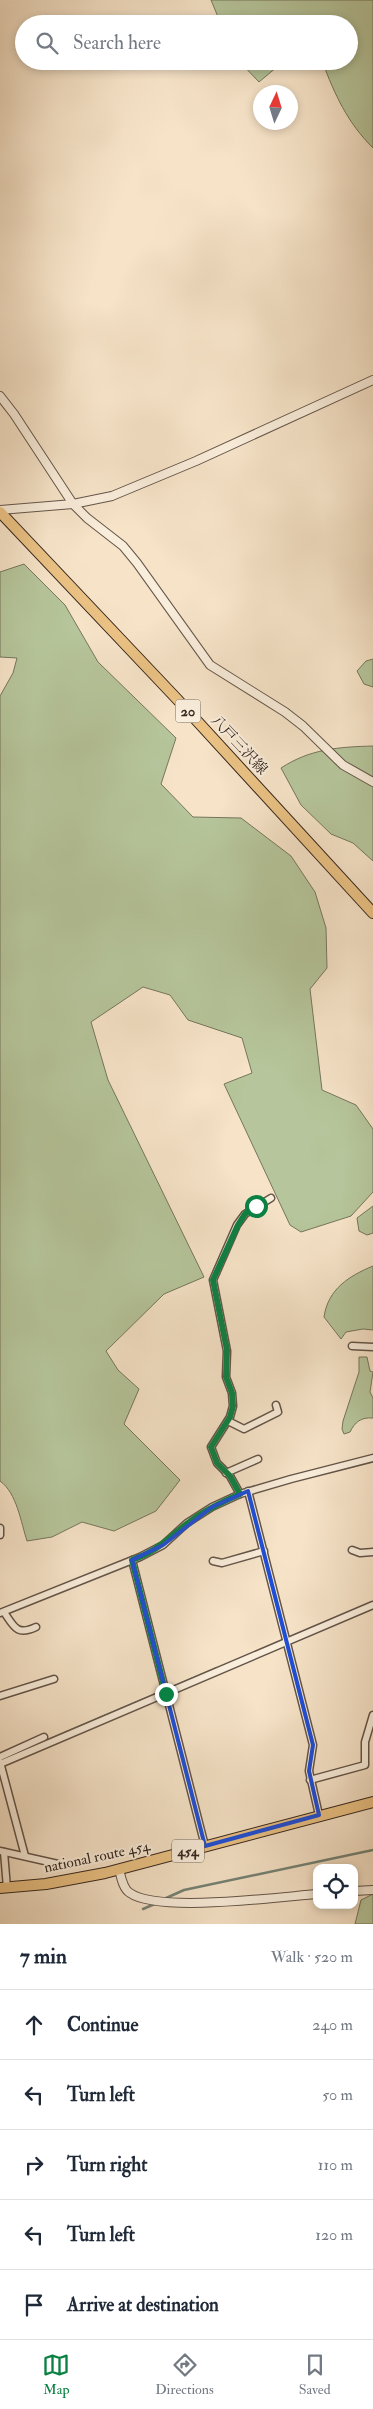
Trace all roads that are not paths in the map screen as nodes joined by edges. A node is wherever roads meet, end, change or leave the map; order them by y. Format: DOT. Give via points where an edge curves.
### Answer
graph roads {
  1 [pos="373,380"];
  2 [pos="0,396"];
  3 [pos="73,504"];
  4 [pos="0,511"];
  5 [pos="373,782"];
  6 [pos="373,913"];
  7 [pos="271,1198"];
  8 [pos="352,1346"];
  9 [pos="373,1348"];
  10 [pos="276,1405"];
  11 [pos="228,1421"];
  12 [pos="373,1458"];
  13 [pos="258,1459"];
  14 [pos="226,1473"];
  15 [pos="248,1491"];
  16 [pos="240,1494"];
  17 [pos="0,1528"];
  18 [pos="0,1535"];
  19 [pos="264,1550"];
  20 [pos="352,1550"];
  21 [pos="373,1552"];
  22 [pos="132,1560"];
  23 [pos="213,1561"];
  24 [pos="373,1605"];
  25 [pos="2,1612"];
  26 [pos="36,1627"];
  27 [pos="287,1642"];
  28 [pos="54,1679"];
  29 [pos="166,1694"];
  30 [pos="0,1696"];
  31 [pos="373,1715"];
  32 [pos="44,1738"];
  33 [pos="0,1757"];
  34 [pos="0,1763"];
  35 [pos="310,1780"];
  36 [pos="373,1802"];
  37 [pos="319,1815"];
  38 [pos="205,1846"];
  39 [pos="2,1851"];
  40 [pos="25,1856"];
  41 [pos="58,1864"];
  42 [pos="119,1869"];
  43 [pos="4,1888"];
  44 [pos="373,1890"];
  45 [pos="358,1891"];
  46 [pos="313,1894"];
  1 -- 3 [label="street" via="136,488"];
  2 -- 3 [label="street"];
  3 -- 4 [label="street"];
  3 -- 5 [label="street" via="123,546 210,664 285,712 343,765"];
  4 -- 6 [label="main road, 八戸三沢線 / 20"];
  7 -- 11 [label="street" via="241,1219 213,1280 227,1350 226,1377 232,1393 233,1406"];
  8 -- 9 [label="street"];
  10 -- 11 [label="street" via="278,1412 244,1429"];
  11 -- 14 [label="street" via="211,1447 212,1455"];
  12 -- 15 [label="street"];
  13 -- 14 [label="street"];
  14 -- 16 [label="street"];
  15 -- 16 [label="street"];
  15 -- 19 [label="street"];
  16 -- 22 [label="street" via="212,1507 187,1523 163,1545"];
  17 -- 18 [label="street"];
  19 -- 23 [label="street" via="222,1563"];
  19 -- 27 [label="street"];
  20 -- 21 [label="street"];
  22 -- 25 [label="street"];
  22 -- 29 [label="street"];
  24 -- 27 [label="street"];
  25 -- 26 [label="street" via="20,1631"];
  27 -- 29 [label="street"];
  27 -- 35 [label="street" via="313,1745"];
  28 -- 30 [label="street"];
  29 -- 34 [label="street"];
  29 -- 38 [label="street"];
  31 -- 35 [label="street" via="364,1742 365,1765"];
  32 -- 33 [label="street"];
  34 -- 40 [label="street"];
  35 -- 37 [label="street"];
  36 -- 37 [label="main road, national route 454 / 454"];
  37 -- 38 [label="main road, national route 454 / 454"];
  38 -- 42 [label="main road, national route 454 / 454"];
  39 -- 40 [label="street"];
  39 -- 43 [label="street"];
  40 -- 41 [label="street"];
  42 -- 43 [label="main road, national route 454 / 454" via="46,1884"];
  42 -- 46 [label="street" via="129,1893 152,1900 198,1903"];
  44 -- 45 [label="street"];
}
